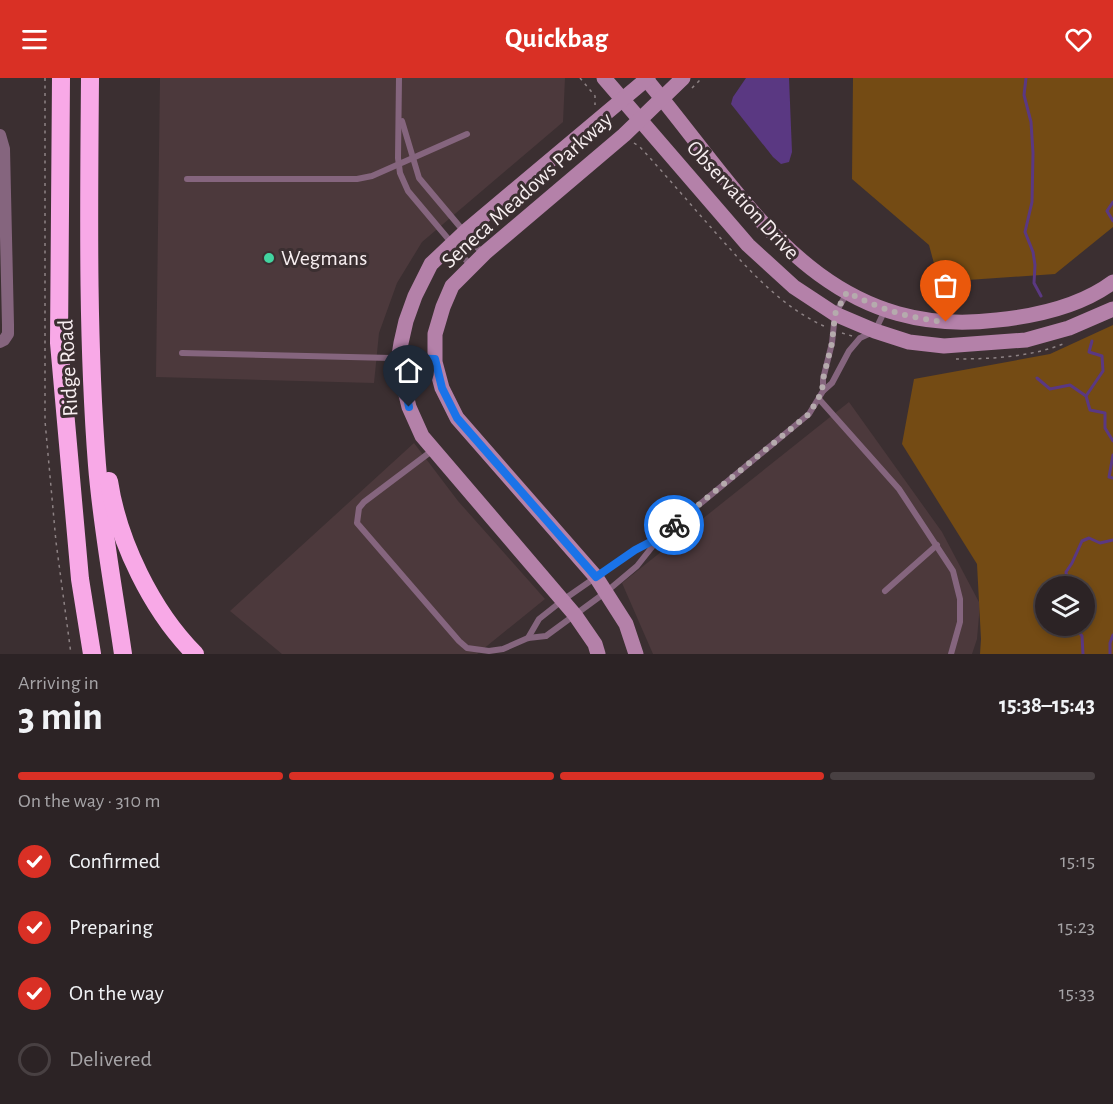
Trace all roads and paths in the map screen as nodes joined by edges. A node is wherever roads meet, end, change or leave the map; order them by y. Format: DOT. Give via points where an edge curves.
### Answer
graph roads {
  1 [pos="61,78"];
  2 [pos="90,78"];
  3 [pos="399,78"];
  4 [pos="604,78"];
  5 [pos="646,78"];
  6 [pos="683,78"];
  7 [pos="623,99"];
  8 [pos="662,99"];
  9 [pos="399,111"];
  10 [pos="640,119"];
  11 [pos="467,134"];
  12 [pos="0,135"];
  13 [pos="412,158"];
  14 [pos="399,164"];
  15 [pos="200,171"];
  16 [pos="236,171"];
  17 [pos="279,171"];
  18 [pos="309,172"];
  19 [pos="235,179"];
  20 [pos="279,179"];
  21 [pos="309,179"];
  22 [pos="187,180"];
  23 [pos="200,180"];
  24 [pos="458,238"];
  25 [pos="483,255"];
  26 [pos="472,266"];
  27 [pos="1113,282"];
  28 [pos="847,292"];
  29 [pos="1113,309"];
  30 [pos="885,310"];
  31 [pos="835,314"];
  32 [pos="874,331"];
  33 [pos="0,342"];
  34 [pos="182,353"];
  35 [pos="399,358"];
  36 [pos="435,359"];
  37 [pos="92,381"];
  38 [pos="822,392"];
  39 [pos="819,399"];
  40 [pos="433,450"];
  41 [pos="660,537"];
  42 [pos="937,545"];
  43 [pos="596,577"];
  44 [pos="885,591"];
  45 [pos="606,592"];
  46 [pos="563,600"];
  47 [pos="575,615"];
  48 [pos="528,638"];
  49 [pos="91,650"];
  50 [pos="123,654"];
  51 [pos="195,654"];
  52 [pos="598,654"];
  53 [pos="636,654"];
  54 [pos="951,654"];
  1 -- 49 [label="highway, Ridge Road" via="59,343 80,579"];
  2 -- 37 [label="highway, Ridge Road" via="88,266"];
  3 -- 9 [label="lane"];
  4 -- 7 [label="street, Observation Drive"];
  5 -- 7 [label="street, Seneca Meadows Parkway"];
  5 -- 8 [label="street, Observation Drive"];
  6 -- 8 [label="street, Seneca Meadows Parkway"];
  7 -- 10 [label="street, Observation Drive"];
  7 -- 24 [label="street, Seneca Meadows Parkway"];
  8 -- 10 [label="street, Seneca Meadows Parkway"];
  8 -- 28 [label="street, Observation Drive" via="772,232 804,264"];
  9 -- 13 [label="lane"];
  9 -- 14 [label="lane"];
  10 -- 25 [label="street, Seneca Meadows Parkway"];
  10 -- 31 [label="street, Observation Drive" via="748,245 794,287"];
  11 -- 13 [label="lane"];
  12 -- 33 [label="street" via="4,149 8,325 8,334"];
  13 -- 14 [label="lane"];
  13 -- 24 [label="lane" via="423,184"];
  14 -- 21 [label="lane" via="357,179 334,175"];
  14 -- 24 [label="lane" via="408,191"];
  15 -- 23 [label="lane"];
  16 -- 19 [label="lane"];
  17 -- 20 [label="lane"];
  18 -- 21 [label="lane"];
  19 -- 20 [label="lane"];
  19 -- 23 [label="lane"];
  20 -- 21 [label="lane"];
  22 -- 23 [label="lane"];
  24 -- 25 [label="lane"];
  24 -- 26 [label="lane"];
  24 -- 35 [label="street, Seneca Meadows Parkway" via="431,264 415,296"];
  25 -- 26 [label="street, Seneca Meadows Parkway"];
  26 -- 36 [label="street, Seneca Meadows Parkway" via="452,286 443,307 435,334"];
  27 -- 30 [label="street, Observation Drive" via="1073,303 1025,317 946,322 915,319"];
  28 -- 30 [label="street, Observation Drive"];
  28 -- 31 [label="lane"];
  29 -- 32 [label="street, Observation Drive" via="1037,337 979,344 909,342"];
  30 -- 32 [label="lane"];
  31 -- 32 [label="street, Observation Drive"];
  31 -- 38 [label="lane"];
  32 -- 38 [label="lane" via="854,345 832,383"];
  34 -- 35 [label="lane"];
  35 -- 36 [label="lane"];
  35 -- 40 [label="street, Seneca Meadows Parkway" via="413,420"];
  36 -- 43 [label="street, Seneca Meadows Parkway" via="442,388 457,418"];
  37 -- 50 [label="highway, Ridge Road" via="104,532"];
  37 -- 51 [label="highway" via="116,515 157,606"];
  38 -- 39 [label="lane"];
  39 -- 41 [label="lane" via="809,414"];
  39 -- 42 [label="lane" via="899,489"];
  40 -- 46 [label="street, Seneca Meadows Parkway"];
  40 -- 48 [label="lane" via="364,502 357,522 467,648 503,649"];
  41 -- 43 [label="lane"];
  41 -- 45 [label="lane" via="637,566"];
  42 -- 44 [label="lane"];
  42 -- 54 [label="lane" via="953,571 960,599 960,622"];
  43 -- 45 [label="street, Seneca Meadows Parkway"];
  43 -- 46 [label="lane"];
  45 -- 47 [label="lane"];
  45 -- 53 [label="street, Seneca Meadows Parkway" via="626,624"];
  46 -- 47 [label="street, Seneca Meadows Parkway"];
  46 -- 48 [label="lane" via="539,619"];
  47 -- 48 [label="lane" via="546,636"];
  47 -- 52 [label="street, Seneca Meadows Parkway"];
}
